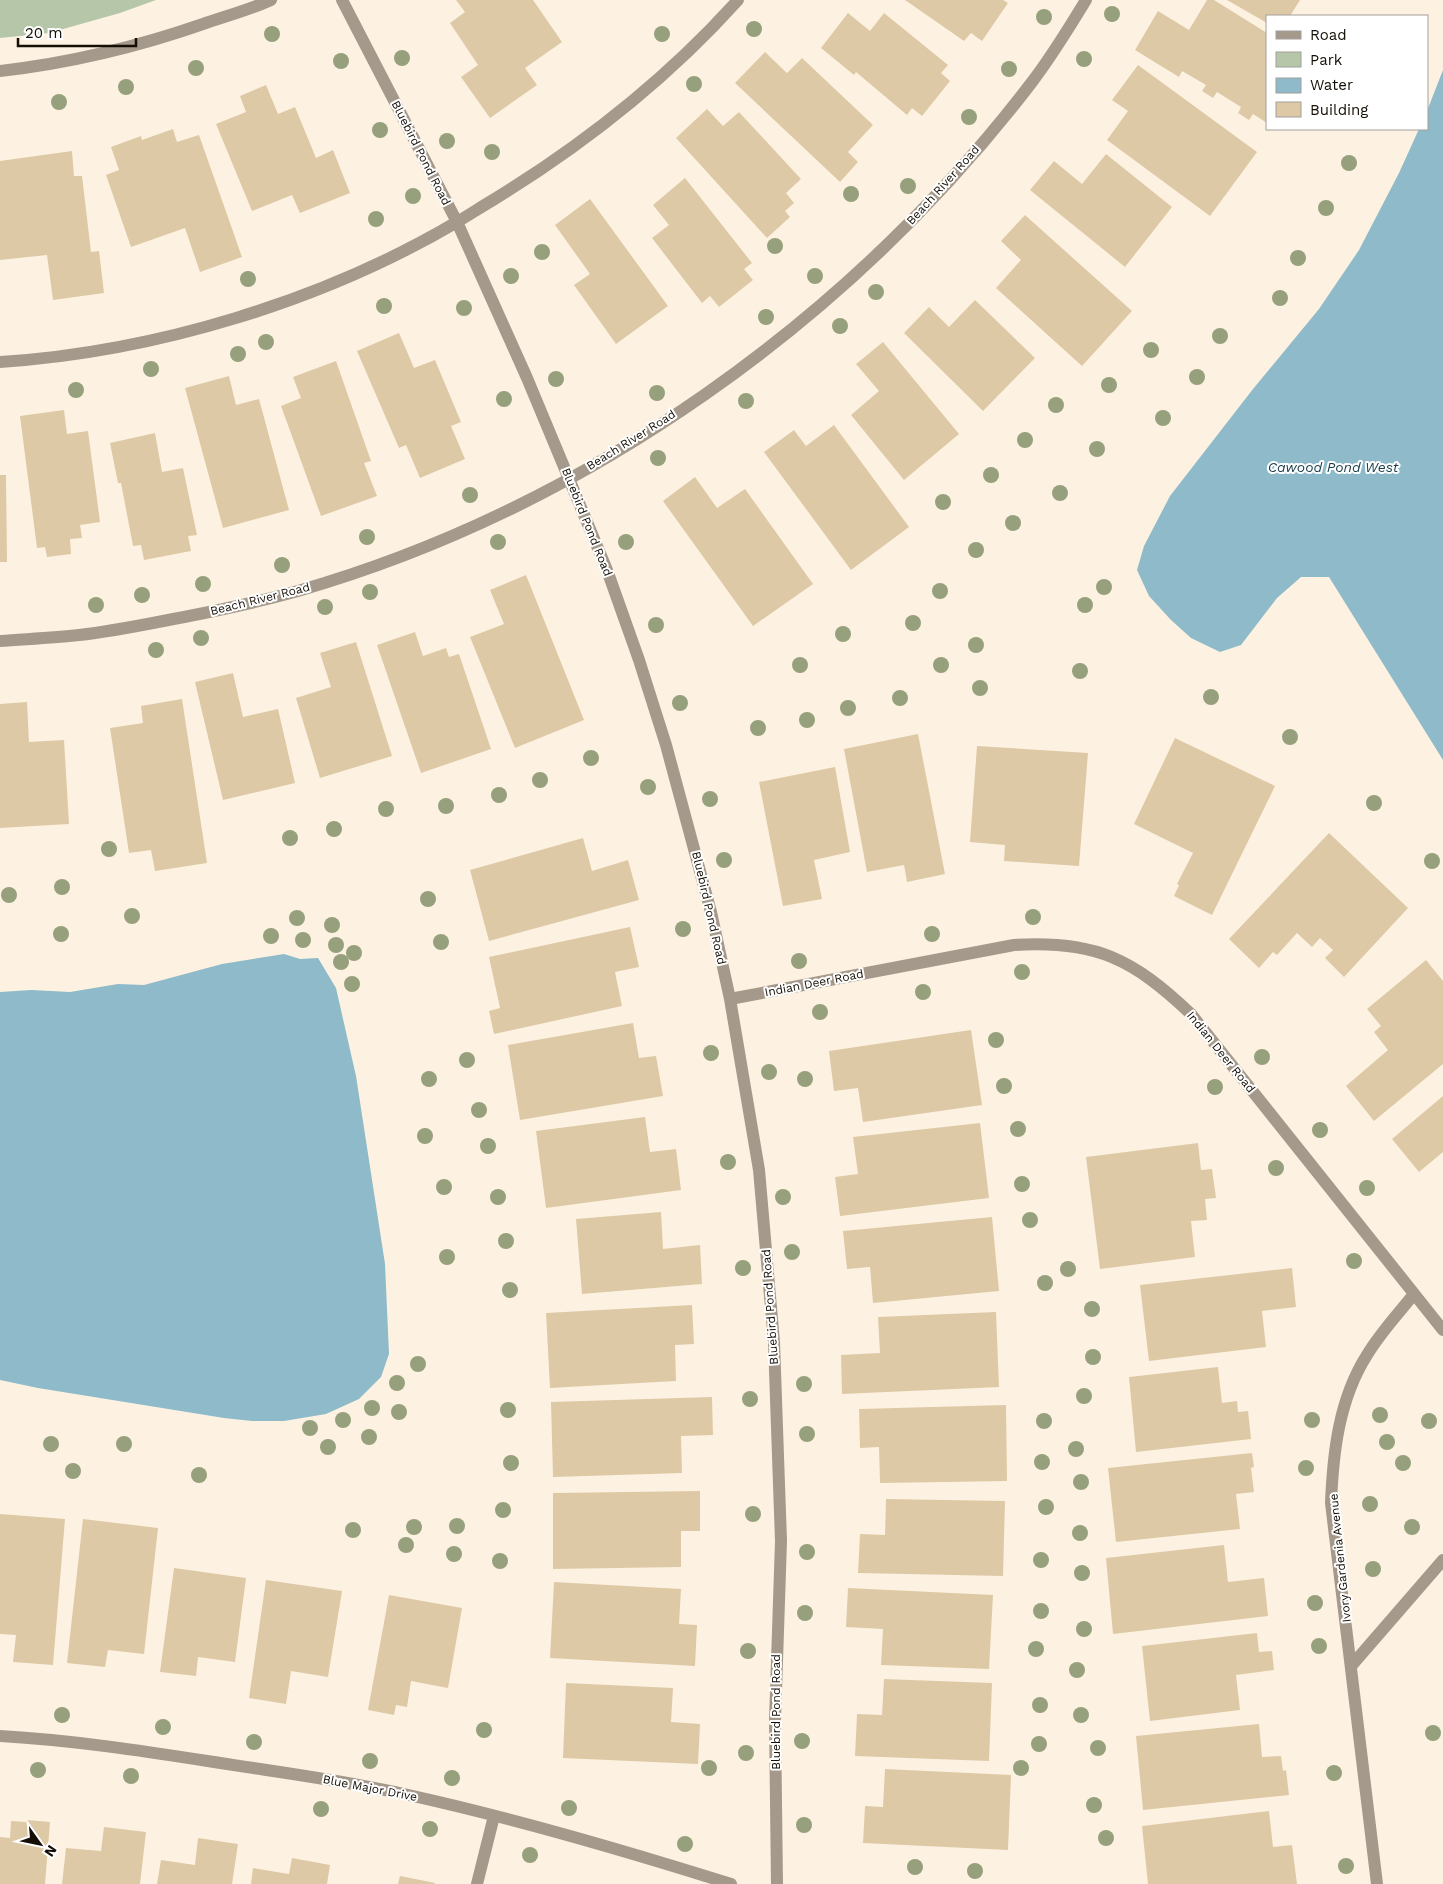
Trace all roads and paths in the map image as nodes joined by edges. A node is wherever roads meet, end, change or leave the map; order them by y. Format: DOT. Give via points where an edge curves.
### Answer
graph roads {
  1 [pos="271,0"];
  2 [pos="342,0"];
  3 [pos="738,0"];
  4 [pos="1086,0"];
  5 [pos="0,71"];
  6 [pos="457,222"];
  7 [pos="0,362"];
  8 [pos="569,478"];
  9 [pos="0,641"];
  10 [pos="730,1000"];
  11 [pos="1414,1294"];
  12 [pos="1443,1330"];
  13 [pos="1443,1560"];
  14 [pos="1352,1665"];
  15 [pos="0,1736"];
  16 [pos="494,1816"];
  17 [pos="477,1884"];
  18 [pos="731,1884"];
  19 [pos="777,1884"];
  20 [pos="1377,1884"];
  1 -- 5 [label="street" via="137,45 44,66"];
  2 -- 6 [label="street, Bluebird Pond Road"];
  3 -- 6 [label="street" via="674,65 580,143"];
  4 -- 8 [label="street, Beach River Road" via="1033,81 999,123 930,201 882,249 787,333 746,364 659,424"];
  6 -- 7 [label="street" via="340,280 220,322 112,348"];
  6 -- 8 [label="street, Bluebird Pond Road"];
  8 -- 9 [label="street, Beach River Road" via="497,515 414,551 298,591 120,629"];
  8 -- 10 [label="street, Bluebird Pond Road" via="607,570 652,700 694,845"];
  10 -- 11 [label="street, Indian Deer Road" via="1014,945 1070,945 1117,959 1158,984 1191,1014"];
  10 -- 19 [label="street, Bluebird Pond Road" via="759,1170 774,1352 780,1541 775,1721"];
  11 -- 12 [label="street, Indian Deer Road"];
  11 -- 14 [label="street, Ivory Gardenia Avenue" via="1366,1355 1354,1378 1345,1402 1334,1453 1331,1503"];
  13 -- 14 [label="street"];
  14 -- 20 [label="street, Ivory Gardenia Avenue"];
  15 -- 16 [label="street, Blue Major Drive" via="63,1741 323,1778"];
  16 -- 17 [label="street"];
  16 -- 18 [label="street, Blue Major Drive"];
}
